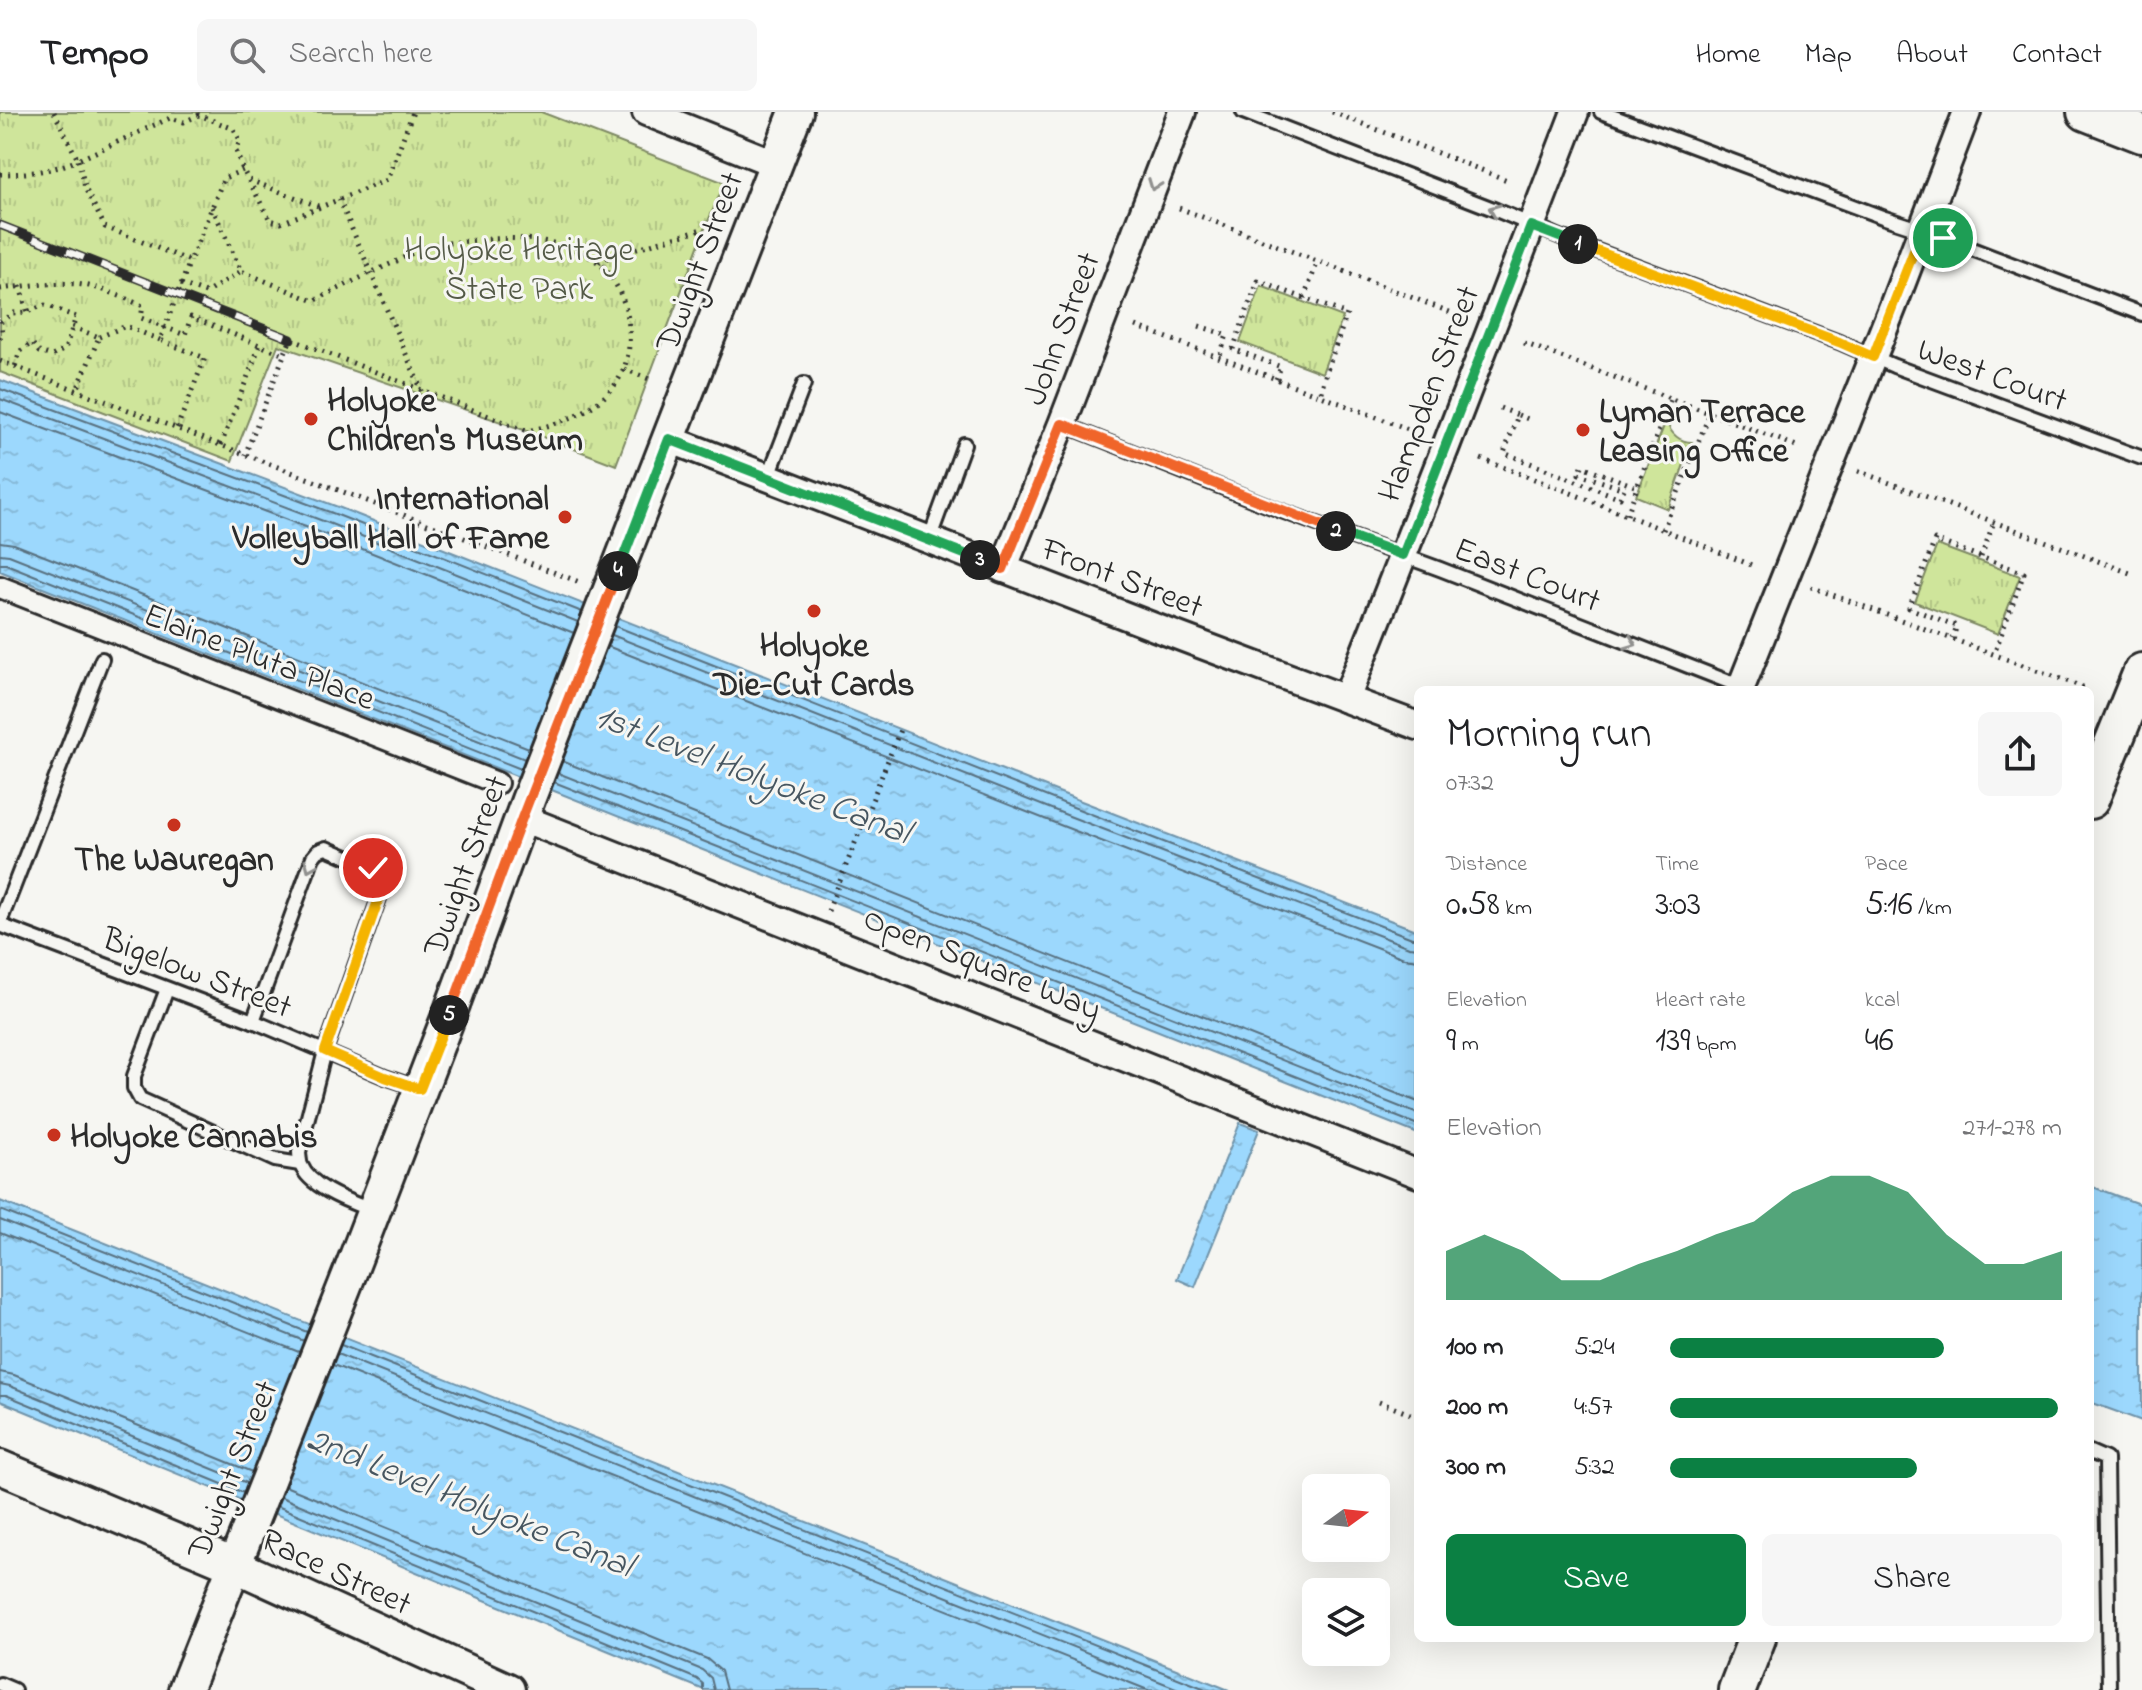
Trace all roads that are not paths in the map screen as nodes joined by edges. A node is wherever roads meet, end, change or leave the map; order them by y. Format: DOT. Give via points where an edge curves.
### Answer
graph roads {
  1 [pos="646,112"];
  2 [pos="796,112"];
  3 [pos="1182,112"];
  4 [pos="1243,112"];
  5 [pos="1575,112"];
  6 [pos="1601,112"];
  7 [pos="1967,112"];
  8 [pos="2086,112"];
  9 [pos="2142,134"];
  10 [pos="776,164"];
  11 [pos="1531,226"];
  12 [pos="1922,230"];
  13 [pos="2142,314"];
  14 [pos="1873,357"];
  15 [pos="804,384"];
  16 [pos="1062,424"];
  17 [pos="669,439"];
  18 [pos="964,444"];
  19 [pos="2142,458"];
  20 [pos="768,478"];
  21 [pos="929,540"];
  22 [pos="1403,555"];
  23 [pos="1003,569"];
  24 [pos="0,587"];
  25 [pos="102,659"];
  26 [pos="2142,672"];
  27 [pos="1735,686"];
  28 [pos="1744,686"];
  29 [pos="1346,699"];
  30 [pos="1414,724"];
  31 [pos="497,783"];
  32 [pos="2094,790"];
  33 [pos="525,809"];
  34 [pos="0,923"];
  35 [pos="167,989"];
  36 [pos="253,1021"];
  37 [pos="325,1051"];
  38 [pos="420,1089"];
  39 [pos="300,1164"];
  40 [pos="1414,1172"];
  41 [pos="373,1211"];
  42 [pos="2094,1454"];
  43 [pos="0,1467"];
  44 [pos="234,1565"];
  45 [pos="1755,1642"];
  46 [pos="0,1684"];
  47 [pos="14,1690"];
  48 [pos="185,1690"];
  49 [pos="508,1690"];
  50 [pos="1737,1690"];
  51 [pos="2109,1690"];
  1 -- 10 [label="street"];
  2 -- 10 [label="street, Dwight Street"];
  3 -- 16 [label="street, John Street, one-way"];
  11 -- 4 [label="lane, West Court, one-way"];
  5 -- 11 [label="street, Hampden Street"];
  6 -- 12 [label="lane"];
  7 -- 12 [label="street"];
  8 -- 9 [label="main road"];
  10 -- 17 [label="street, Dwight Street"];
  11 -- 14 [label="lane, West Court"];
  11 -- 22 [label="street, Hampden Street"];
  12 -- 13 [label="lane"];
  12 -- 14 [label="street"];
  14 -- 19 [label="lane, West Court"];
  14 -- 28 [label="street"];
  15 -- 20 [label="lane"];
  16 -- 22 [label="lane, East Court"];
  16 -- 23 [label="street, John Street"];
  17 -- 20 [label="street, Front Street"];
  17 -- 33 [label="street, Dwight Street"];
  18 -- 21 [label="lane"];
  20 -- 21 [label="street, Front Street"];
  21 -- 23 [label="street, Front Street"];
  22 -- 27 [label="lane, East Court, one-way"];
  22 -- 29 [label="street, Hampden Street"];
  23 -- 29 [label="street, Front Street"];
  24 -- 31 [label="street, Elaine Pluta Place"];
  25 -- 34 [label="lane"];
  26 -- 32 [label="main road"];
  29 -- 30 [label="street, Front Street"];
  33 -- 38 [label="street, Dwight Street"];
  33 -- 40 [label="street, Open Square Way"];
  34 -- 35 [label="lane, Bigelow Street"];
  35 -- 36 [label="lane, Bigelow Street"];
  35 -- 39 [label="lane" via="134,1076 140,1099 275,1160"];
  36 -- 37 [label="lane, Bigelow Street"];
  37 -- 36 [label="lane, one-way" via="383,887 382,876 373,868 326,848 313,857"];
  37 -- 38 [label="lane, Bigelow Street"];
  37 -- 39 [label="lane"];
  38 -- 41 [label="street, Dwight Street"];
  39 -- 41 [label="lane" via="312,1180"];
  41 -- 44 [label="street, Dwight Street"];
  42 -- 51 [label="lane" via="2106,1459"];
  43 -- 44 [label="street, Race Street"];
  44 -- 48 [label="street, Dwight Street"];
  44 -- 49 [label="street, Race Street"];
  45 -- 50 [label="main road"];
  46 -- 47 [label="lane"];
}
